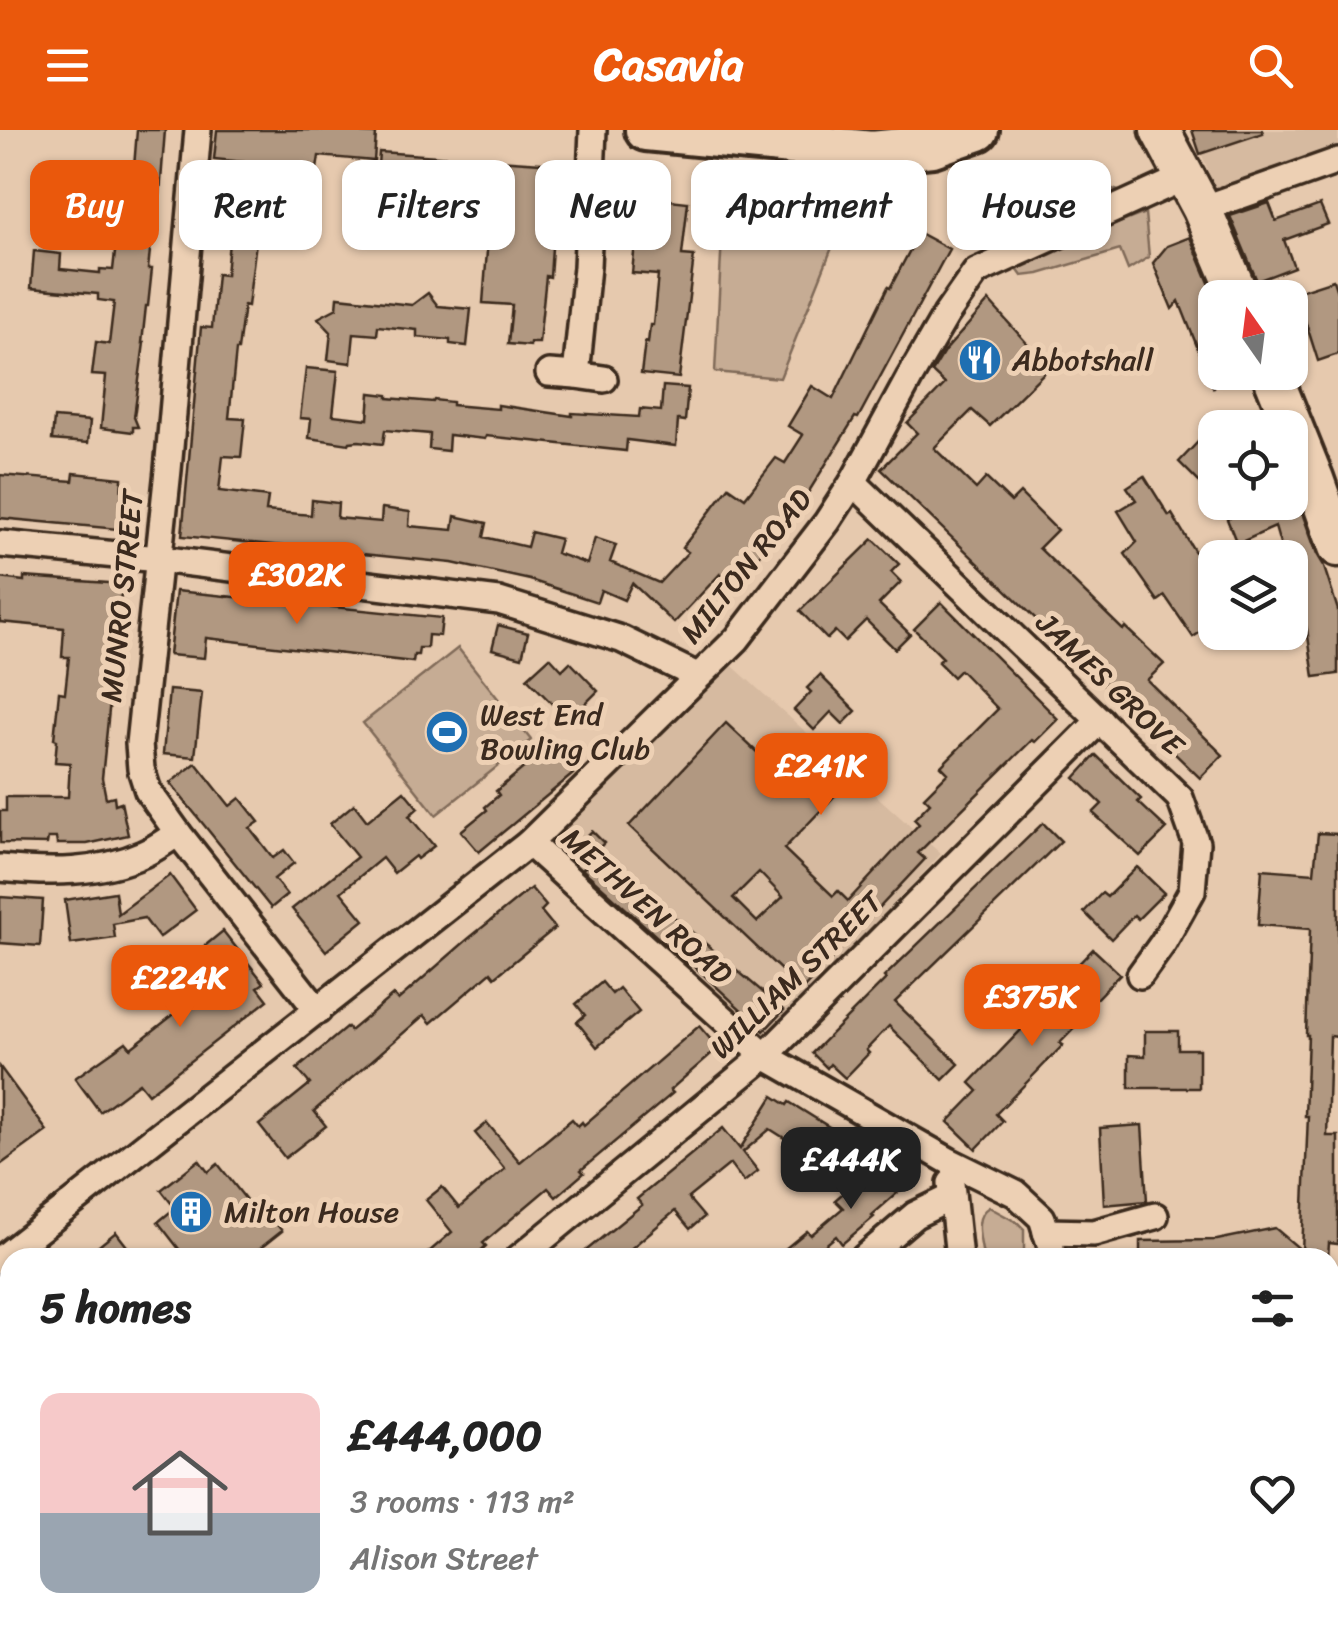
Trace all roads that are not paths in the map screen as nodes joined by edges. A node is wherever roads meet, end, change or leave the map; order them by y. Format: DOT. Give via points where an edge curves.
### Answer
graph roads {
  1 [pos="198,130"];
  2 [pos="594,130"];
  3 [pos="646,130"];
  4 [pos="978,130"];
  5 [pos="1160,130"];
  6 [pos="1338,160"];
  7 [pos="1194,193"];
  8 [pos="1232,280"];
  9 [pos="548,374"];
  10 [pos="576,376"];
  11 [pos="604,379"];
  12 [pos="1281,390"];
  13 [pos="1326,477"];
  14 [pos="854,482"];
  15 [pos="0,544"];
  16 [pos="1338,548"];
  17 [pos="160,560"];
  18 [pos="697,676"];
  19 [pos="1100,720"];
  20 [pos="178,833"];
  21 [pos="528,843"];
  22 [pos="0,868"];
  23 [pos="1140,975"];
  24 [pos="318,1010"];
  25 [pos="765,1056"];
  26 [pos="949,1161"];
  27 [pos="952,1196"];
  28 [pos="1156,1216"];
  29 [pos="1048,1245"];
  30 [pos="15,1248"];
  31 [pos="531,1248"];
  32 [pos="876,1248"];
  33 [pos="958,1248"];
  1 -- 17 [label="street, MUNRO STREET"];
  2 -- 10 [label="street"];
  3 -- 4 [label="main road" via="872,152 932,146"];
  5 -- 7 [label="street"];
  6 -- 7 [label="street, MILTON ROAD"];
  7 -- 8 [label="street"];
  7 -- 14 [label="street, MILTON ROAD" via="976,272"];
  9 -- 10 [label="street"];
  10 -- 11 [label="street"];
  12 -- 13 [label="street"];
  13 -- 16 [label="street"];
  14 -- 18 [label="street, MILTON ROAD" via="736,638"];
  14 -- 19 [label="street, JAMES GROVE"];
  15 -- 17 [label="street"];
  17 -- 18 [label="street" via="499,600 621,640"];
  17 -- 20 [label="street, MUNRO STREET" via="140,756 148,791"];
  18 -- 21 [label="street, MILTON ROAD"];
  19 -- 23 [label="street, JAMES GROVE" via="1180,798 1196,843 1192,891"];
  19 -- 25 [label="street, WILLIAM STREET"];
  20 -- 22 [label="street" via="143,854 89,870"];
  20 -- 24 [label="street, MUNRO STREET"];
  21 -- 24 [label="street, MILTON ROAD"];
  21 -- 25 [label="street, METHVEN ROAD"];
  24 -- 30 [label="street, MILTON ROAD"];
  25 -- 26 [label="street, METHVEN ROAD"];
  25 -- 31 [label="street, WILLIAM STREET"];
  26 -- 27 [label="street"];
  26 -- 29 [label="street, METHVEN ROAD" via="1016,1194 1042,1218"];
  27 -- 32 [label="street" via="914,1215"];
  27 -- 33 [label="street"];
  28 -- 29 [label="street"];
}
